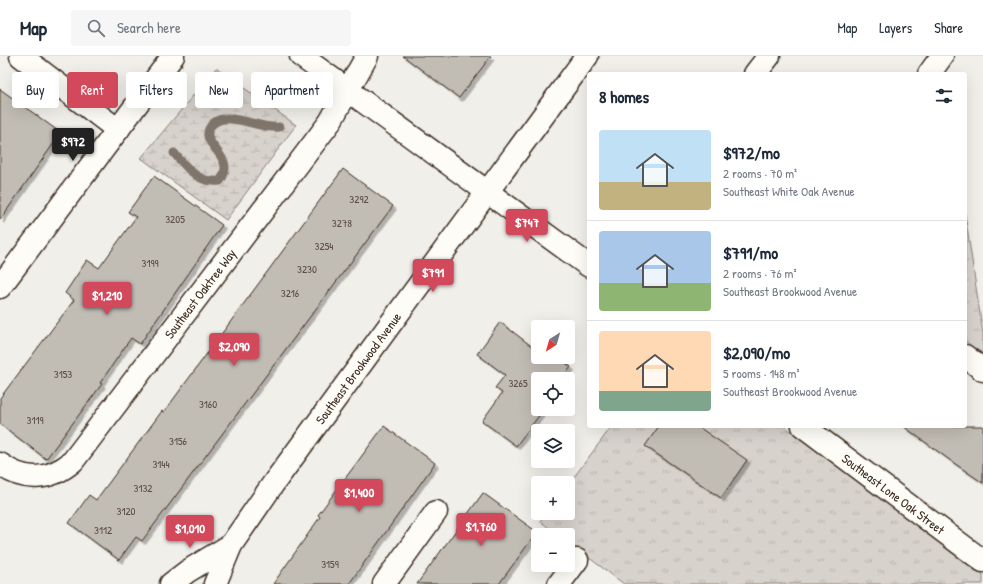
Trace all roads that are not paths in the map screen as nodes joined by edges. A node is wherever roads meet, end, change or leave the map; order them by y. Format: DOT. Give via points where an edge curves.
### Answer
graph roads {
  1 [pos="21,56"];
  2 [pos="172,56"];
  3 [pos="301,56"];
  4 [pos="367,56"];
  5 [pos="587,56"];
  6 [pos="768,56"];
  7 [pos="942,56"];
  8 [pos="756,72"];
  9 [pos="930,72"];
  10 [pos="347,90"];
  11 [pos="118,130"];
  12 [pos="486,192"];
  13 [pos="587,265"];
  14 [pos="0,288"];
  15 [pos="967,358"];
  16 [pos="983,370"];
  17 [pos="806,428"];
  18 [pos="0,464"];
  19 [pos="436,512"];
  20 [pos="231,545"];
  21 [pos="577,560"];
  22 [pos="983,562"];
  23 [pos="171,584"];
  24 [pos="215,584"];
  25 [pos="384,584"];
  26 [pos="559,584"];
  1 -- 11 [label="street"];
  2 -- 11 [label="street"];
  3 -- 10 [label="street"];
  4 -- 10 [label="street, Southeast Oaktree Way"];
  5 -- 12 [label="street, Southeast Brookwood Avenue"];
  6 -- 8 [label="street"];
  7 -- 9 [label="street"];
  10 -- 12 [label="street"];
  10 -- 18 [label="street, Southeast Oaktree Way" via="330,122 73,461 58,472 37,477 23,476"];
  11 -- 14 [label="street"];
  12 -- 13 [label="street"];
  12 -- 20 [label="street, Southeast Brookwood Avenue"];
  15 -- 16 [label="street"];
  17 -- 22 [label="street, Southeast Lone Oak Street"];
  19 -- 25 [label="street"];
  20 -- 23 [label="street, Southeast Brookwood Avenue"];
  20 -- 24 [label="street, Southeast Brookwood Avenue"];
  21 -- 26 [label="street"];
}
